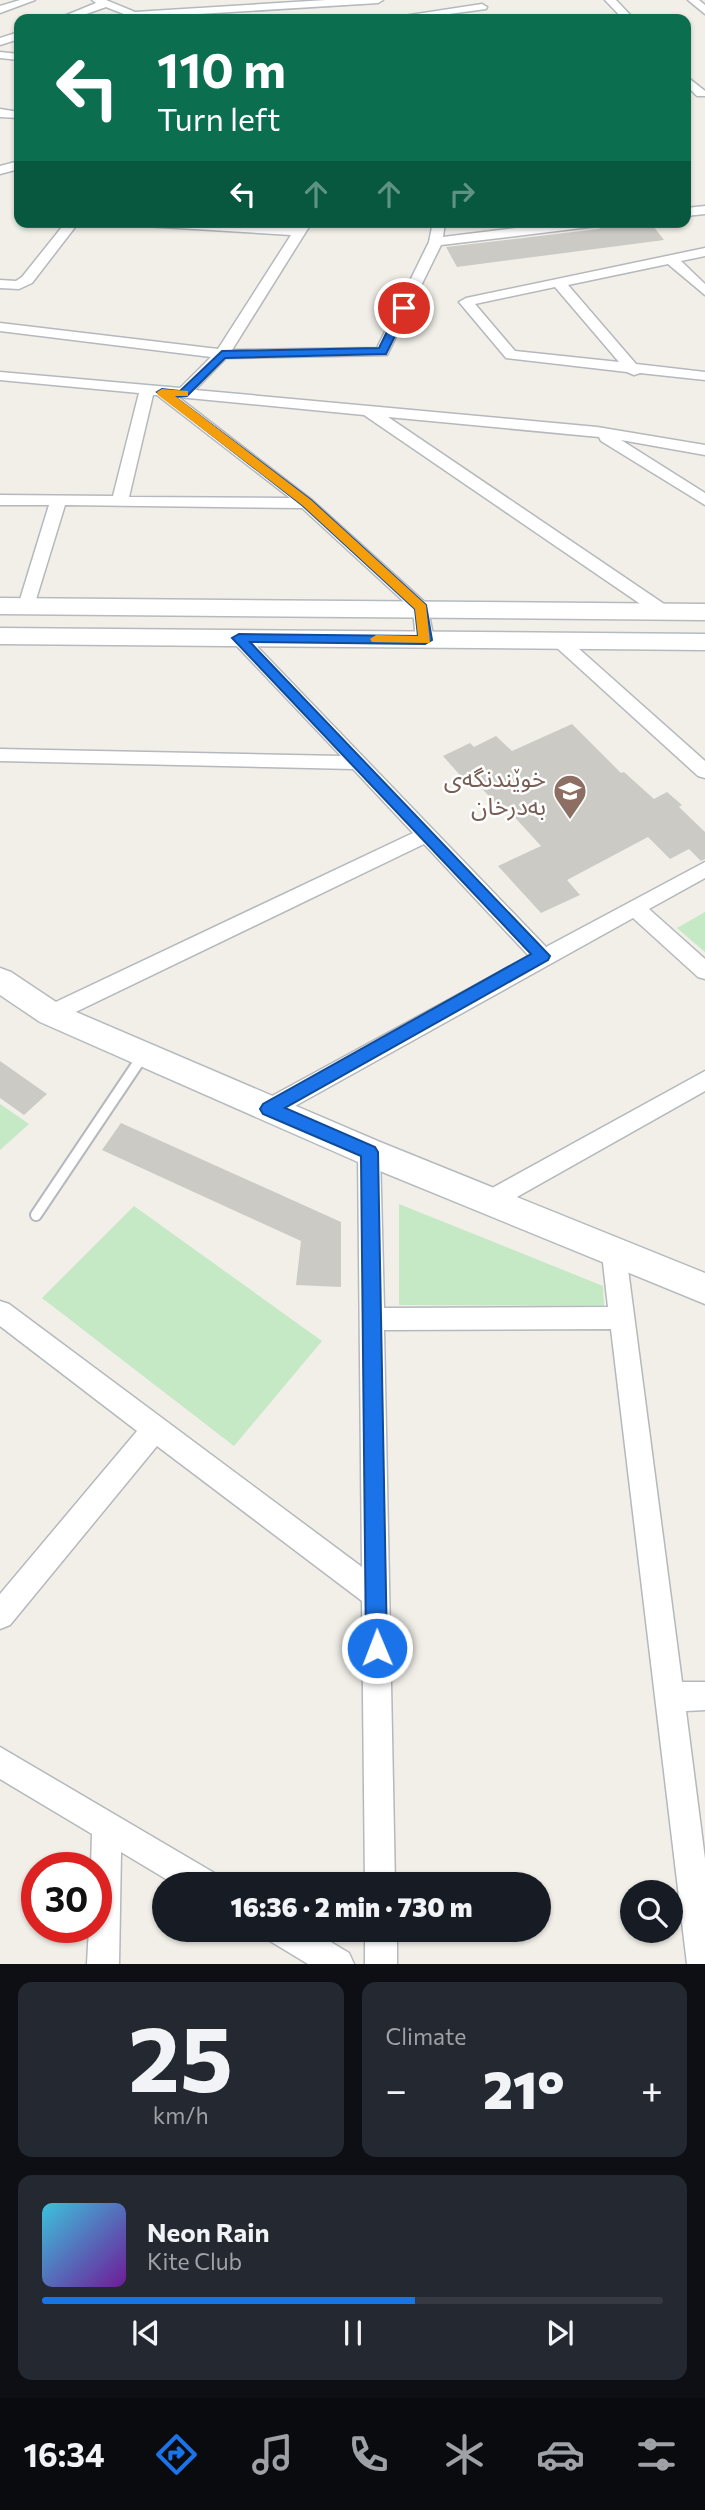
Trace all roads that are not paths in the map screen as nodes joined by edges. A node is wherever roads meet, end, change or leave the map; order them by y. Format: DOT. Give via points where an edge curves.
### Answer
graph roads {
  1 [pos="30,0"];
  2 [pos="610,0"];
  3 [pos="693,0"];
  4 [pos="101,2"];
  5 [pos="486,2"];
  6 [pos="379,3"];
  7 [pos="0,10"];
  8 [pos="705,11"];
  9 [pos="73,14"];
  10 [pos="127,14"];
  11 [pos="186,14"];
  12 [pos="417,14"];
  13 [pos="624,14"];
  14 [pos="68,228"];
  15 [pos="302,228"];
  16 [pos="435,228"];
  17 [pos="549,228"];
  18 [pos="436,242"];
  19 [pos="705,252"];
  20 [pos="672,260"];
  21 [pos="559,283"];
  22 [pos="0,284"];
  23 [pos="705,291"];
  24 [pos="0,327"];
  25 [pos="222,355"];
  26 [pos="634,371"];
  27 [pos="705,376"];
  28 [pos="1,379"];
  29 [pos="155,392"];
  30 [pos="183,394"];
  31 [pos="367,409"];
  32 [pos="597,432"];
  33 [pos="705,450"];
  34 [pos="0,500"];
  35 [pos="705,500"];
  36 [pos="58,501"];
  37 [pos="120,501"];
  38 [pos="306,503"];
  39 [pos="0,606"];
  40 [pos="26,606"];
  41 [pos="421,608"];
  42 [pos="664,612"];
  43 [pos="705,612"];
  44 [pos="0,636"];
  45 [pos="239,638"];
  46 [pos="425,640"];
  47 [pos="705,642"];
  48 [pos="562,643"];
  49 [pos="0,755"];
  50 [pos="361,763"];
  51 [pos="705,771"];
  52 [pos="428,834"];
  53 [pos="705,869"];
  54 [pos="635,908"];
  55 [pos="542,956"];
  56 [pos="705,971"];
  57 [pos="0,980"];
  58 [pos="51,1014"];
  59 [pos="144,1054"];
  60 [pos="705,1080"];
  61 [pos="269,1109"];
  62 [pos="369,1152"];
  63 [pos="491,1200"];
  64 [pos="36,1215"];
  65 [pos="614,1254"];
  66 [pos="705,1289"];
  67 [pos="0,1312"];
  68 [pos="622,1318"];
  69 [pos="371,1319"];
  70 [pos="155,1429"];
  71 [pos="376,1595"];
  72 [pos="0,1615"];
  73 [pos="705,1696"];
  74 [pos="670,1697"];
  75 [pos="0,1762"];
  76 [pos="107,1827"];
  77 [pos="183,1872"];
  78 [pos="380,1872"];
  79 [pos="301,1942"];
  80 [pos="381,1942"];
  81 [pos="103,1964"];
  82 [pos="338,1964"];
  83 [pos="381,1964"];
  84 [pos="703,1964"];
  1 -- 7 [label="street"];
  2 -- 13 [label="street"];
  3 -- 8 [label="street"];
  4 -- 9 [label="street"];
  4 -- 10 [label="street"];
  5 -- 12 [label="street"];
  6 -- 11 [label="street"];
  14 -- 22 [label="street" via="25,282"];
  15 -- 25 [label="street"];
  16 -- 18 [label="street"];
  17 -- 18 [label="street"];
  18 -- 25 [label="street" via="382,352"];
  19 -- 20 [label="street"];
  20 -- 21 [label="street"];
  20 -- 23 [label="street"];
  21 -- 26 [label="street"];
  21 -- 26 [label="street" via="466,302 511,355"];
  24 -- 25 [label="street"];
  25 -- 30 [label="street"];
  26 -- 27 [label="street"];
  28 -- 29 [label="street"];
  29 -- 30 [label="street"];
  29 -- 37 [label="street"];
  29 -- 38 [label="street"];
  30 -- 31 [label="street"];
  31 -- 32 [label="street"];
  31 -- 42 [label="street"];
  32 -- 33 [label="street"];
  32 -- 35 [label="street"];
  34 -- 36 [label="street"];
  36 -- 37 [label="street"];
  36 -- 40 [label="street"];
  37 -- 38 [label="street"];
  38 -- 41 [label="street"];
  39 -- 40 [label="street"];
  40 -- 41 [label="street"];
  41 -- 42 [label="street"];
  41 -- 46 [label="street"];
  42 -- 43 [label="street"];
  44 -- 45 [label="street"];
  45 -- 46 [label="street"];
  45 -- 50 [label="street"];
  46 -- 48 [label="street"];
  47 -- 48 [label="street"];
  48 -- 51 [label="street"];
  49 -- 50 [label="street"];
  50 -- 52 [label="street"];
  52 -- 55 [label="street"];
  52 -- 58 [label="street"];
  53 -- 54 [label="street"];
  54 -- 55 [label="street"];
  54 -- 56 [label="street"];
  55 -- 61 [label="street"];
  57 -- 58 [label="street"];
  58 -- 59 [label="street"];
  59 -- 61 [label="street"];
  59 -- 64 [label="lane"];
  60 -- 63 [label="street"];
  61 -- 62 [label="street"];
  62 -- 63 [label="street"];
  62 -- 69 [label="street"];
  63 -- 65 [label="street"];
  65 -- 66 [label="street"];
  65 -- 68 [label="street"];
  67 -- 70 [label="street"];
  68 -- 69 [label="street"];
  68 -- 74 [label="street"];
  69 -- 71 [label="street"];
  70 -- 71 [label="street"];
  70 -- 72 [label="street"];
  71 -- 78 [label="street"];
  73 -- 74 [label="street"];
  74 -- 84 [label="street"];
  75 -- 76 [label="street"];
  76 -- 77 [label="street"];
  76 -- 81 [label="street"];
  79 -- 82 [label="street"];
  80 -- 83 [label="street"];
}
